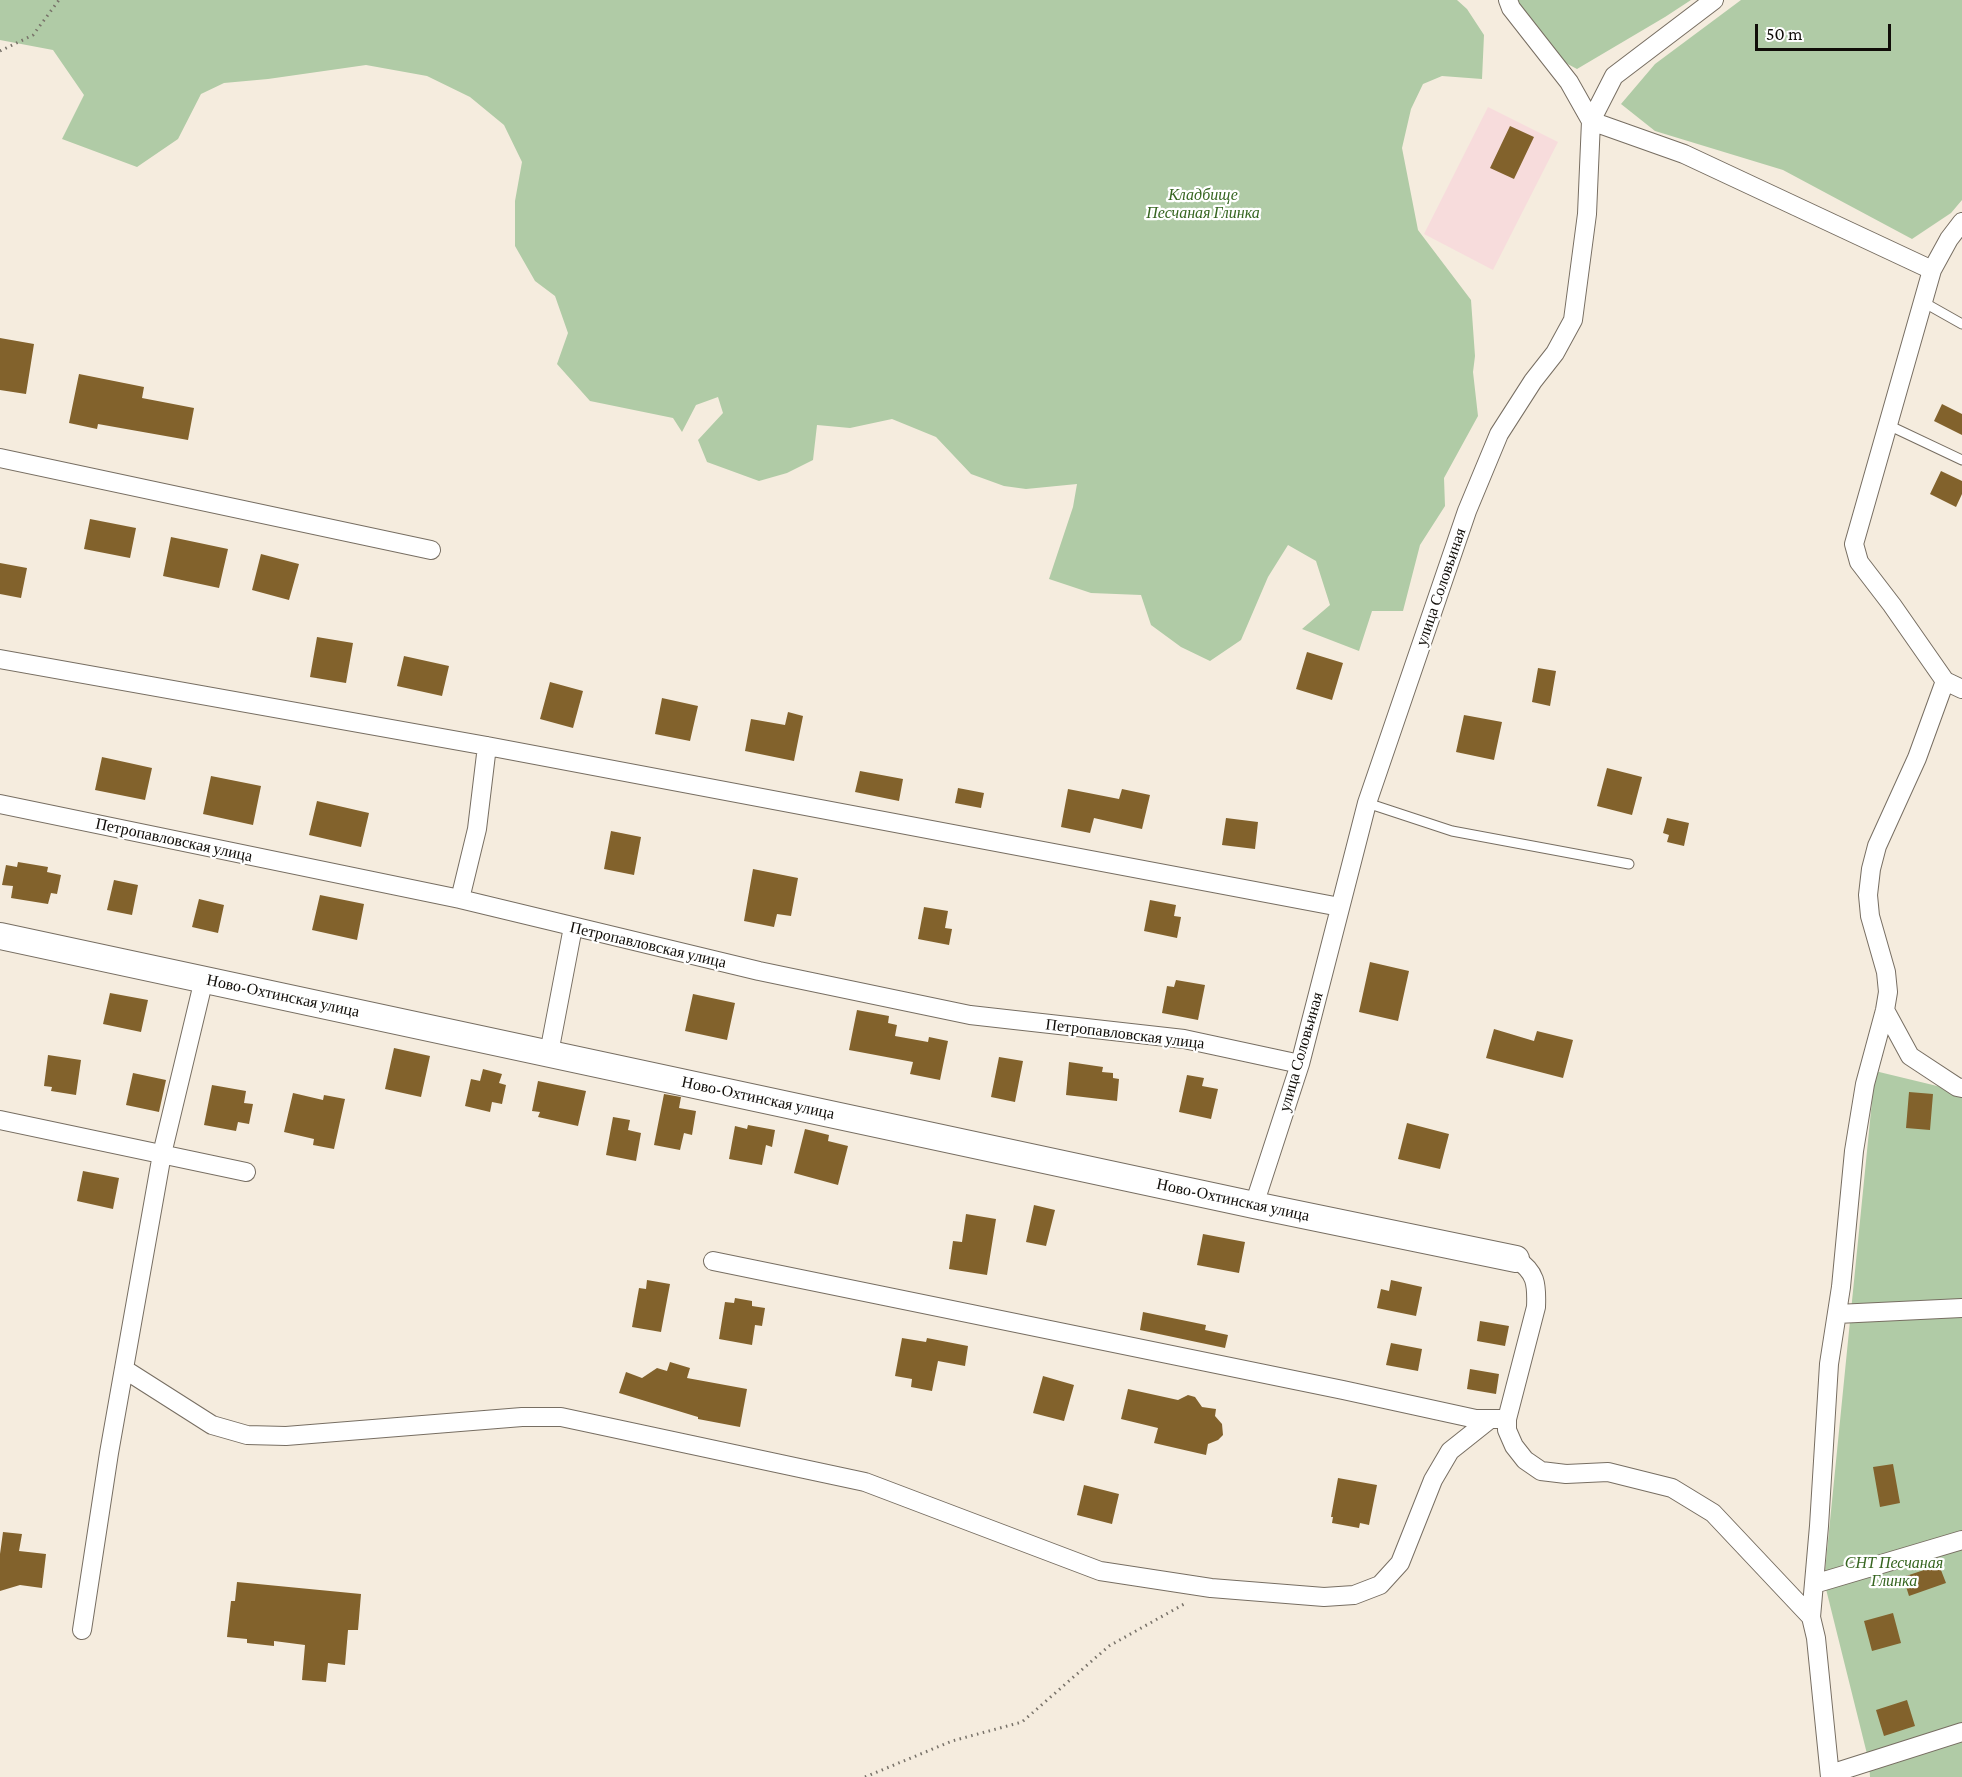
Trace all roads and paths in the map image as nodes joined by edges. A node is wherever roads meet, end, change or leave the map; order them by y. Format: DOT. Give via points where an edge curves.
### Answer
graph roads {
  1 [pos="59,0"];
  2 [pos="1508,0"];
  3 [pos="1714,0"];
  4 [pos="0,51"];
  5 [pos="1591,121"];
  6 [pos="1962,222"];
  7 [pos="1932,270"];
  8 [pos="1923,303"];
  9 [pos="1962,324"];
  10 [pos="1888,424"];
  11 [pos="0,458"];
  12 [pos="1962,460"];
  13 [pos="431,550"];
  14 [pos="0,659"];
  15 [pos="1945,681"];
  16 [pos="1962,688"];
  17 [pos="487,746"];
  18 [pos="1367,803"];
  19 [pos="0,804"];
  20 [pos="1629,864"];
  21 [pos="460,899"];
  22 [pos="1340,907"];
  23 [pos="573,927"];
  24 [pos="0,936"];
  25 [pos="204,979"];
  26 [pos="1885,1010"];
  27 [pos="549,1053"];
  28 [pos="1300,1064"];
  29 [pos="1962,1088"];
  30 [pos="0,1120"];
  31 [pos="162,1154"];
  32 [pos="246,1172"];
  33 [pos="1254,1205"];
  34 [pos="1516,1259"];
  35 [pos="713,1261"];
  36 [pos="1962,1308"];
  37 [pos="1837,1314"];
  38 [pos="124,1370"];
  39 [pos="1507,1419"];
  40 [pos="1489,1420"];
  41 [pos="1962,1540"];
  42 [pos="1814,1584"];
  43 [pos="1211,1588"];
  44 [pos="1811,1617"];
  45 [pos="82,1630"];
  46 [pos="1962,1732"];
  47 [pos="1830,1775"];
  48 [pos="866,1777"];
  1 -- 4 [label="path" via="33,34"];
  2 -- 5 [label="street" via="1569,82"];
  3 -- 5 [label="street" via="1614,75"];
  5 -- 7 [label="street" via="1684,154"];
  5 -- 18 [label="street, улица Соловьиная" via="1587,214 1573,320 1555,353 1498,434 1467,511"];
  6 -- 7 [label="street"];
  7 -- 8 [label="street"];
  8 -- 9 [label="lane"];
  8 -- 10 [label="street"];
  10 -- 12 [label="lane"];
  10 -- 15 [label="street" via="1854,544 1859,562"];
  11 -- 13 [label="street"];
  14 -- 17 [label="street"];
  15 -- 16 [label="street"];
  15 -- 26 [label="street" via="1871,869 1870,916 1886,972"];
  17 -- 21 [label="street" via="477,829"];
  17 -- 22 [label="street"];
  18 -- 20 [label="lane" via="1452,831"];
  18 -- 22 [label="street, улица Соловьиная"];
  19 -- 21 [label="street, Петропавловская улица"];
  21 -- 23 [label="street, Петропавловская улица"];
  22 -- 28 [label="street, улица Соловьиная"];
  23 -- 27 [label="street"];
  23 -- 28 [label="street, Петропавловская улица" via="970,1015 1184,1040"];
  24 -- 25 [label="street, Ново-Охтинская улица"];
  25 -- 27 [label="street, Ново-Охтинская улица"];
  25 -- 31 [label="street"];
  26 -- 29 [label="street" via="1910,1056"];
  26 -- 37 [label="street" via="1863,1095 1854,1151"];
  27 -- 33 [label="street, Ново-Охтинская улица"];
  28 -- 33 [label="street, улица Соловьиная"];
  30 -- 31 [label="street"];
  31 -- 32 [label="street"];
  31 -- 38 [label="street"];
  33 -- 34 [label="street, Ново-Охтинская улица"];
  34 -- 39 [label="street" via="1528,1267 1537,1290"];
  35 -- 40 [label="street"];
  36 -- 37 [label="street"];
  37 -- 42 [label="street" via="1829,1364"];
  38 -- 43 [label="street" via="212,1425 247,1435 286,1436 561,1417 865,1482 1100,1571"];
  38 -- 45 [label="street"];
  39 -- 40 [label="street"];
  39 -- 44 [label="street" via="1514,1446 1541,1472 1608,1472 1672,1488 1713,1513"];
  40 -- 43 [label="street" via="1450,1451 1400,1563 1380,1585 1354,1595 1324,1597"];
  41 -- 42 [label="street"];
  42 -- 44 [label="street"];
  43 -- 48 [label="path" via="1109,1646 1022,1722 952,1741"];
  44 -- 47 [label="street"];
  46 -- 47 [label="street"];
}
